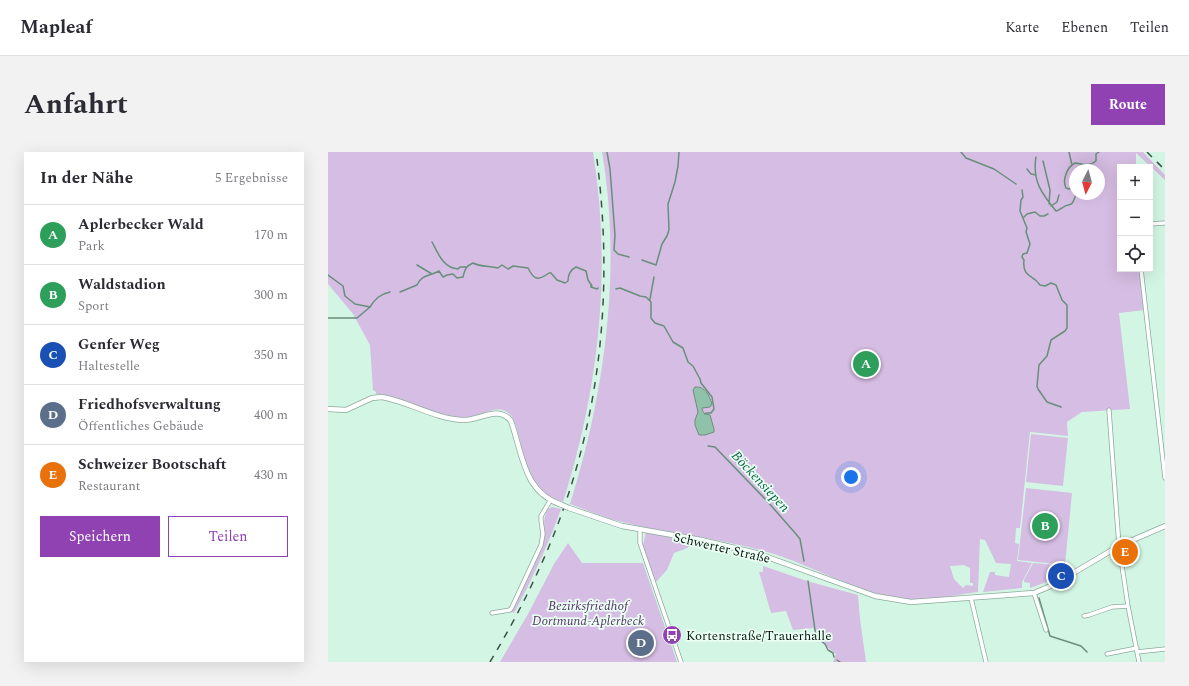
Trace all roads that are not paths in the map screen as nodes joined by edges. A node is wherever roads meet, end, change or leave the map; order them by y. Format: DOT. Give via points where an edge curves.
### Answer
graph roads {
  1 [pos="1165,223"];
  2 [pos="1153,224"];
  3 [pos="1142,272"];
  4 [pos="329,409"];
  5 [pos="1109,410"];
  6 [pos="328,414"];
  7 [pos="1165,478"];
  8 [pos="550,501"];
  9 [pos="1165,526"];
  10 [pos="640,530"];
  11 [pos="1119,546"];
  12 [pos="1034,593"];
  13 [pos="971,598"];
  14 [pos="1128,606"];
  15 [pos="492,613"];
  16 [pos="1084,616"];
  17 [pos="1046,630"];
  18 [pos="1165,649"];
  19 [pos="1137,650"];
  20 [pos="1107,654"];
  21 [pos="681,662"];
  22 [pos="986,662"];
  23 [pos="1139,662"];
  1 -- 2 [label="street"];
  3 -- 7 [label="street"];
  4 -- 6 [label="street, Schwerter Straße"];
  4 -- 8 [label="street, Schwerter Straße" via="346,410 372,398 382,397 455,419 472,420 496,412 505,414 511,421 530,480"];
  5 -- 11 [label="street"];
  8 -- 10 [label="street, Schwerter Straße, bridge"];
  8 -- 15 [label="street" via="540,520 543,534 541,545 512,607 510,610"];
  9 -- 11 [label="street, Schwerter Straße"];
  10 -- 13 [label="street, Schwerter Straße" via="701,540 756,553 886,599 911,602"];
  10 -- 21 [label="street" via="640,544"];
  11 -- 12 [label="street, Schwerter Straße" via="1053,585"];
  11 -- 14 [label="street"];
  12 -- 13 [label="street, Schwerter Straße"];
  12 -- 17 [label="street"];
  13 -- 22 [label="street"];
  14 -- 16 [label="street"];
  14 -- 19 [label="street"];
  18 -- 19 [label="street"];
  19 -- 20 [label="street"];
  19 -- 23 [label="street"];
}
